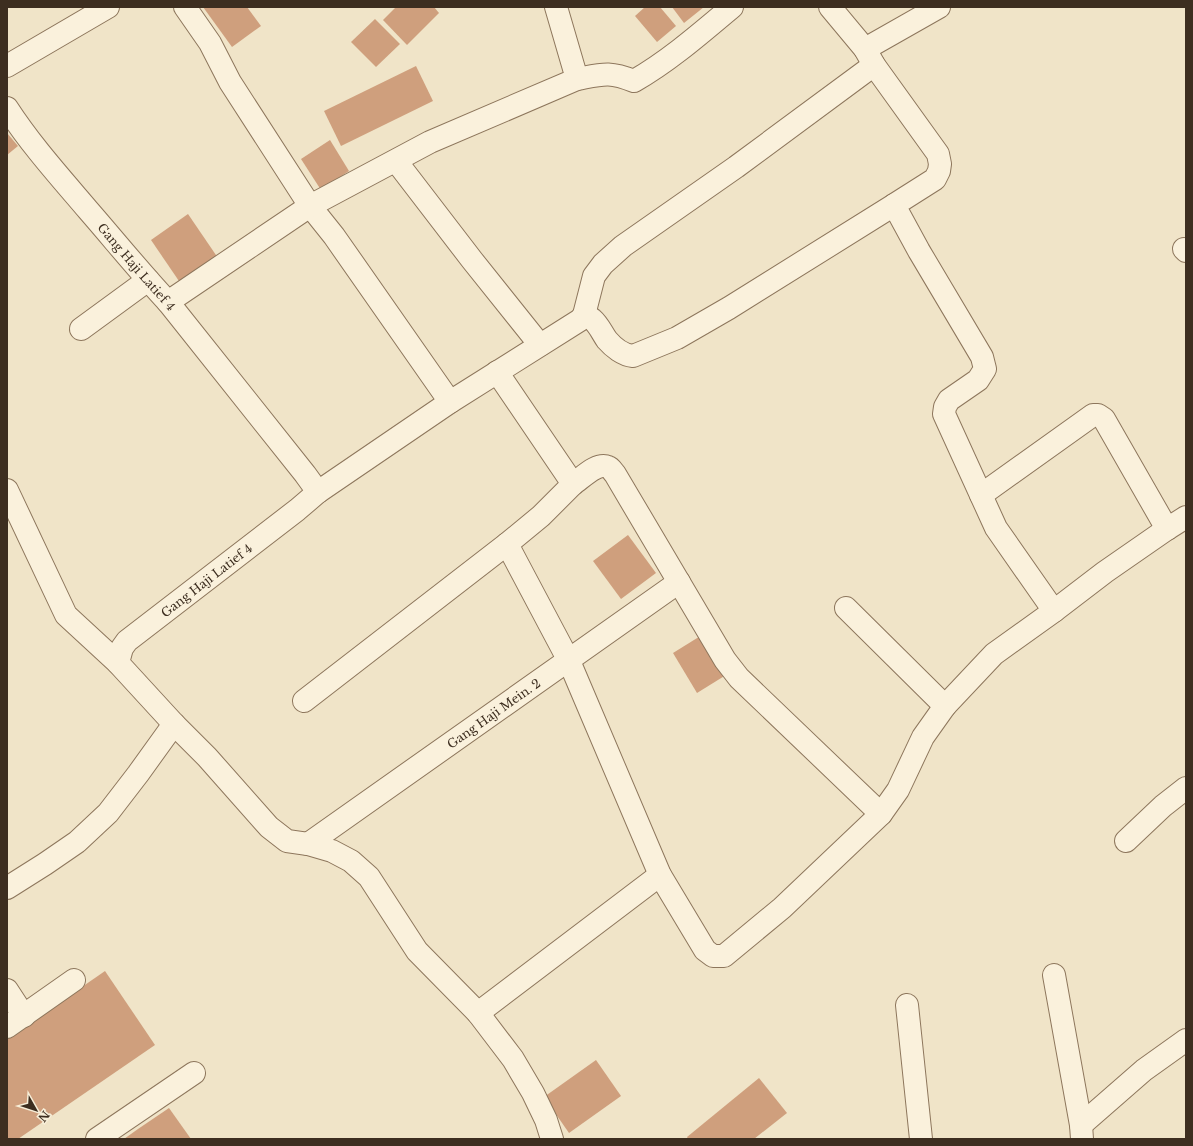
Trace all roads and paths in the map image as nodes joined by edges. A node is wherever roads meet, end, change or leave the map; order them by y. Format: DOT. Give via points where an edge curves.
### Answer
graph roads {
  1 [pos="108,7"];
  2 [pos="185,7"];
  3 [pos="556,7"];
  4 [pos="732,7"];
  5 [pos="830,7"];
  6 [pos="939,7"];
  7 [pos="869,57"];
  8 [pos="7,66"];
  9 [pos="577,79"];
  10 [pos="7,108"];
  11 [pos="396,161"];
  12 [pos="894,205"];
  13 [pos="310,206"];
  14 [pos="148,280"];
  15 [pos="168,302"];
  16 [pos="584,315"];
  17 [pos="81,329"];
  18 [pos="540,344"];
  19 [pos="497,372"];
  20 [pos="450,402"];
  21 [pos="574,484"];
  22 [pos="7,490"];
  23 [pos="318,492"];
  24 [pos="981,495"];
  25 [pos="1186,518"];
  26 [pos="1168,529"];
  27 [pos="507,544"];
  28 [pos="680,582"];
  29 [pos="846,608"];
  30 [pos="1054,611"];
  31 [pos="569,661"];
  32 [pos="118,663"];
  33 [pos="304,701"];
  34 [pos="944,706"];
  35 [pos="174,724"];
  36 [pos="1186,788"];
  37 [pos="881,814"];
  38 [pos="1126,841"];
  39 [pos="308,844"];
  40 [pos="660,875"];
  41 [pos="7,888"];
  42 [pos="1054,975"];
  43 [pos="74,980"];
  44 [pos="7,990"];
  45 [pos="907,1004"];
  46 [pos="478,1013"];
  47 [pos="16,1021"];
  48 [pos="1186,1040"];
  49 [pos="194,1073"];
  50 [pos="1082,1132"];
  51 [pos="97,1139"];
  52 [pos="552,1139"];
  53 [pos="921,1139"];
  1 -- 8 [label="street"];
  2 -- 13 [label="street" via="210,43 230,82"];
  3 -- 9 [label="street"];
  4 -- 9 [label="street" via="688,43 634,81 620,75 604,73"];
  5 -- 7 [label="street"];
  6 -- 7 [label="street"];
  7 -- 12 [label="street" via="938,154 940,164 935,179"];
  7 -- 16 [label="street" via="736,167 623,246 603,264 594,276"];
  9 -- 11 [label="street" via="430,142"];
  10 -- 14 [label="street, Gang Haji Latief 4" via="50,166"];
  11 -- 13 [label="street"];
  11 -- 18 [label="street"];
  12 -- 16 [label="street" via="729,308 677,338 633,356 628,356 614,347 597,324"];
  12 -- 24 [label="street" via="982,357 985,369 982,375 949,400 944,414"];
  13 -- 15 [label="street"];
  13 -- 20 [label="street" via="334,236"];
  14 -- 15 [label="street, Gang Haji Latief 4"];
  14 -- 17 [label="street"];
  15 -- 23 [label="street, Gang Haji Latief 4"];
  16 -- 18 [label="street"];
  18 -- 19 [label="street"];
  19 -- 20 [label="street"];
  19 -- 21 [label="street"];
  20 -- 23 [label="street"];
  21 -- 27 [label="street"];
  21 -- 28 [label="street" via="596,467 609,467"];
  22 -- 32 [label="street" via="66,615"];
  23 -- 32 [label="street, Gang Haji Latief 4" via="126,641"];
  24 -- 26 [label="street" via="1093,415 1098,415 1104,419"];
  24 -- 30 [label="street" via="996,528"];
  25 -- 26 [label="street"];
  26 -- 30 [label="street"];
  27 -- 31 [label="street"];
  27 -- 33 [label="street"];
  28 -- 31 [label="street, Gang Haji Mein. 2"];
  28 -- 37 [label="street" via="725,660 739,678"];
  29 -- 34 [label="street"];
  30 -- 34 [label="street" via="994,654"];
  31 -- 39 [label="street, Gang Haji Mein. 2"];
  31 -- 40 [label="street"];
  32 -- 35 [label="street"];
  34 -- 37 [label="street" via="923,737 898,790"];
  35 -- 39 [label="street" via="269,827 287,841"];
  35 -- 41 [label="street" via="108,813 77,842"];
  36 -- 38 [label="street"];
  37 -- 40 [label="street" via="782,908 724,956 713,956 705,950"];
  39 -- 46 [label="street" via="332,851 351,861 369,877 417,951"];
  40 -- 46 [label="street"];
  42 -- 50 [label="street"];
  43 -- 47 [label="street"];
  44 -- 47 [label="street"];
  45 -- 53 [label="street"];
  46 -- 52 [label="street" via="513,1058 546,1120"];
  48 -- 50 [label="street" via="1144,1070"];
  49 -- 51 [label="street"];
}
